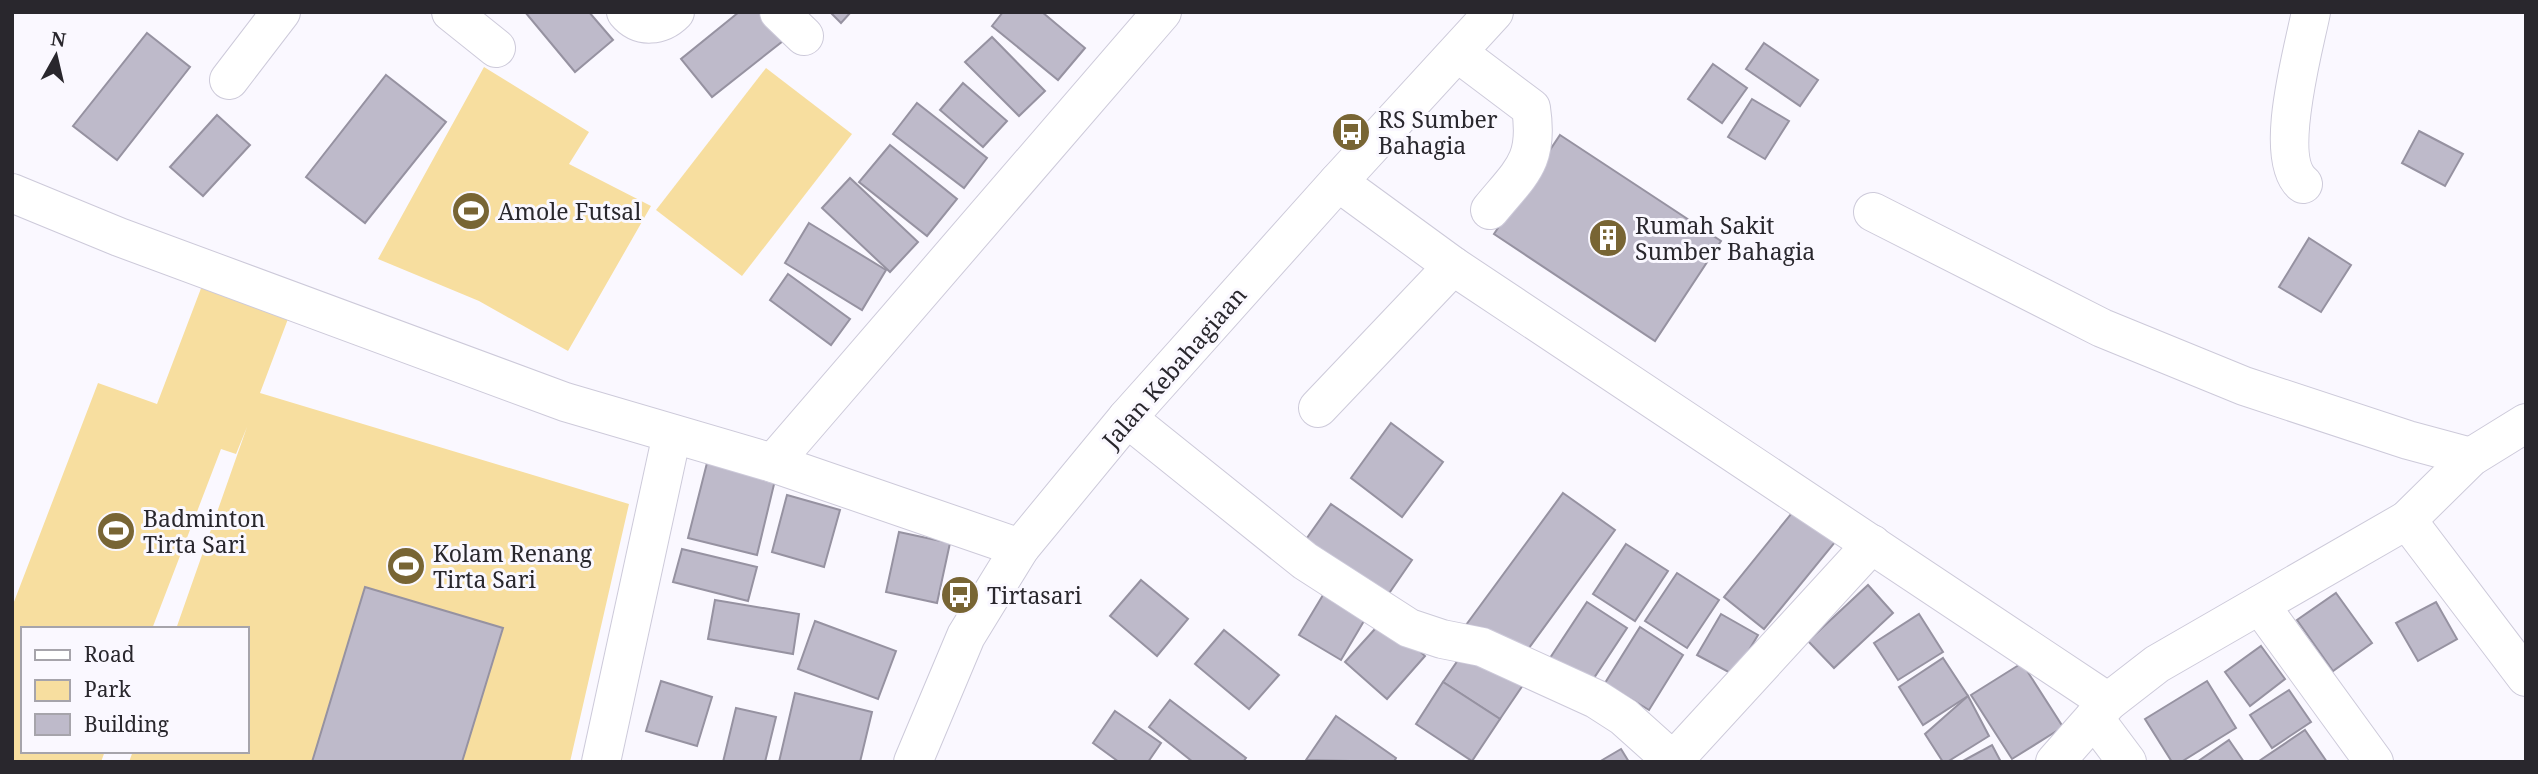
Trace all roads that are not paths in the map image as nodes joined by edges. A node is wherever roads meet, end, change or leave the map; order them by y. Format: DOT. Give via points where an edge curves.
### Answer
graph roads {
  1 [pos="282,12"];
  2 [pos="451,12"];
  3 [pos="626,12"];
  4 [pos="675,12"];
  5 [pos="1163,12"];
  6 [pos="1494,12"];
  7 [pos="2311,12"];
  8 [pos="496,48"];
  9 [pos="1458,53"];
  10 [pos="229,80"];
  11 [pos="1338,182"];
  12 [pos="2303,184"];
  13 [pos="12,193"];
  14 [pos="1490,210"];
  15 [pos="1873,212"];
  16 [pos="1453,266"];
  17 [pos="1318,408"];
  18 [pos="1127,418"];
  19 [pos="2526,423"];
  20 [pos="673,434"];
  21 [pos="2471,457"];
  22 [pos="773,463"];
  23 [pos="2407,520"];
  24 [pos="1872,544"];
  25 [pos="1020,548"];
  26 [pos="2260,605"];
  27 [pos="2526,677"];
  28 [pos="2101,710"];
  29 [pos="601,762"];
  30 [pos="913,762"];
  31 [pos="2055,762"];
  32 [pos="2127,762"];
  33 [pos="2374,762"];
  1 -- 10 [label="street"];
  2 -- 8 [label="street"];
  3 -- 4 [label="street" via="647,24 664,22"];
  5 -- 22 [label="street"];
  6 -- 9 [label="street, Jalan Kebahagiaan"];
  7 -- 12 [label="street" via="2289,128 2290,161"];
  9 -- 11 [label="street, Jalan Kebahagiaan"];
  9 -- 14 [label="street" via="1531,108 1535,133 1528,165"];
  11 -- 16 [label="street"];
  11 -- 18 [label="street, Jalan Kebahagiaan"];
  13 -- 20 [label="street" via="565,402"];
  15 -- 21 [label="street" via="2115,333 2244,386"];
  16 -- 17 [label="street"];
  16 -- 24 [label="street"];
  18 -- 24 [label="street" via="1305,561 1409,628 1482,647 1596,699 1624,717 1673,761"];
  18 -- 25 [label="street, Jalan Kebahagiaan"];
  19 -- 21 [label="street"];
  20 -- 22 [label="street"];
  20 -- 29 [label="street"];
  21 -- 23 [label="street"];
  22 -- 25 [label="street"];
  23 -- 26 [label="street"];
  23 -- 27 [label="street"];
  24 -- 28 [label="street"];
  25 -- 30 [label="street, Jalan Kebahagiaan" via="967,636"];
  26 -- 28 [label="street" via="2157,664"];
  26 -- 33 [label="street"];
  28 -- 31 [label="street"];
  28 -- 32 [label="street"];
}
